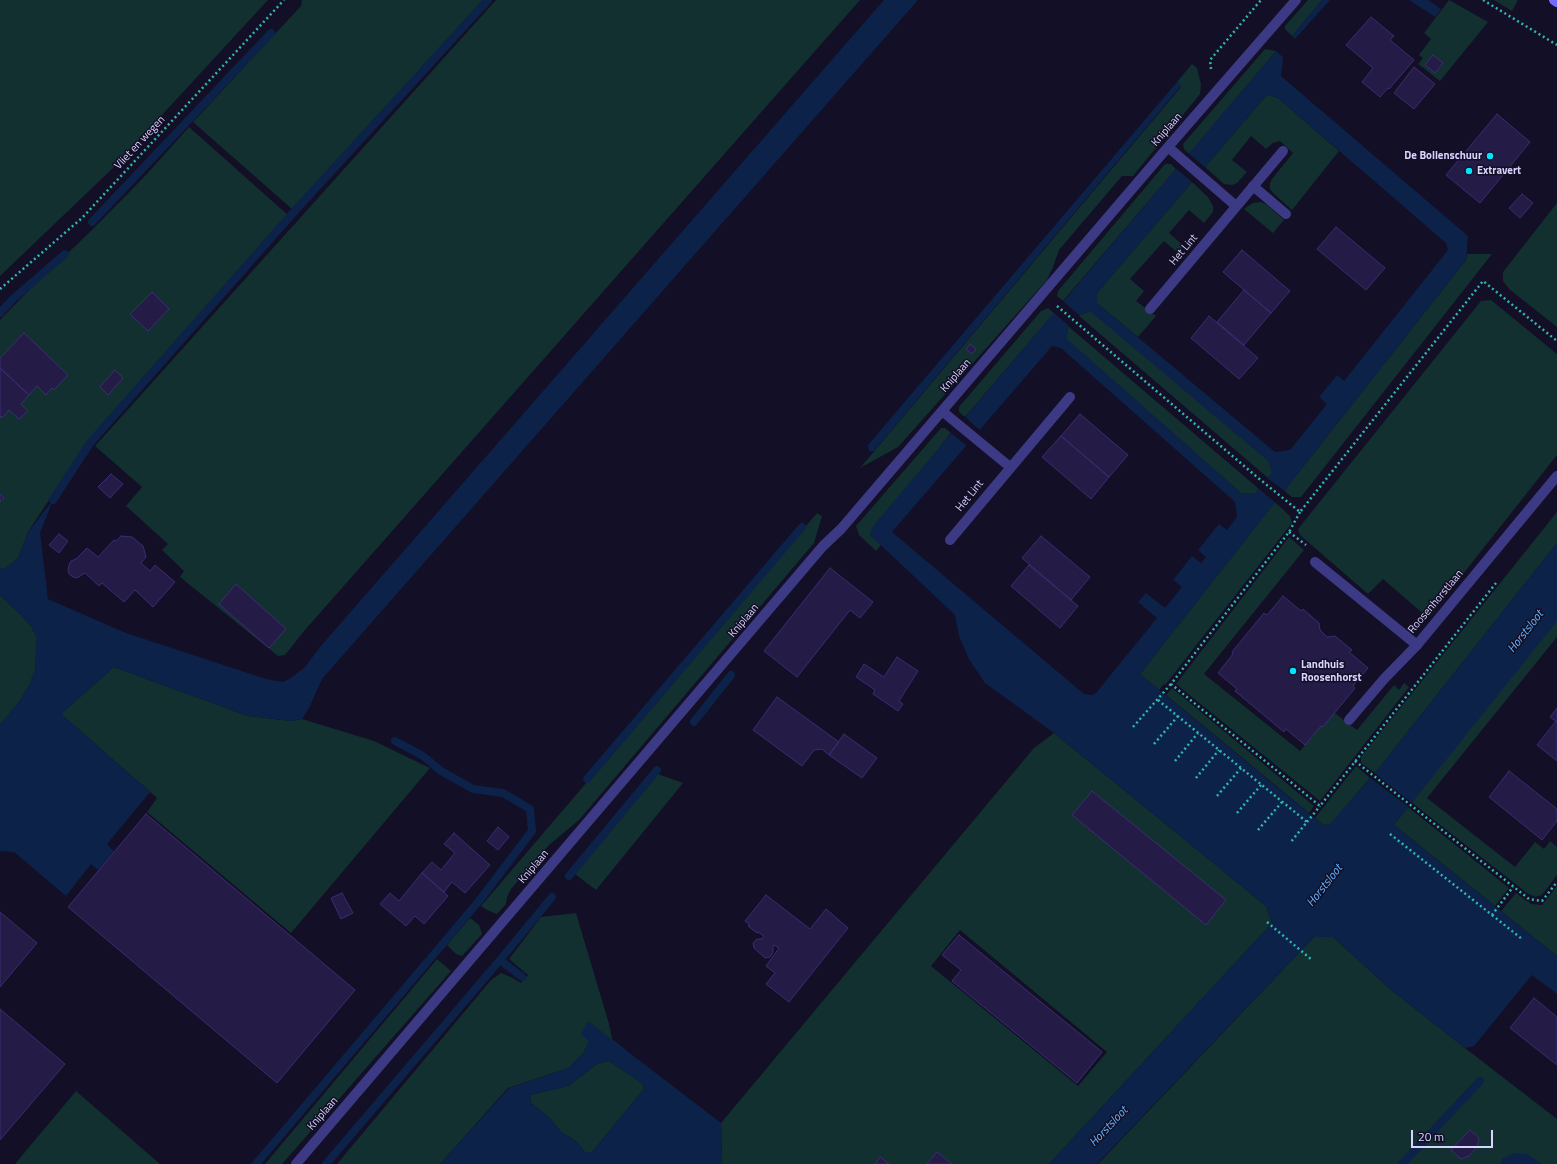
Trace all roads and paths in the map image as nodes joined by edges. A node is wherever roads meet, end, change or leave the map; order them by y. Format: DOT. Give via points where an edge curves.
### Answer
graph roads {
  1 [pos="284,0"];
  2 [pos="1261,0"];
  3 [pos="1296,0"];
  4 [pos="1483,0"];
  5 [pos="1554,0"];
  6 [pos="1557,2"];
  7 [pos="1557,45"];
  8 [pos="1213,96"];
  9 [pos="1168,147"];
  10 [pos="1283,151"];
  11 [pos="1254,186"];
  12 [pos="1236,206"];
  13 [pos="1286,214"];
  14 [pos="0,290"];
  15 [pos="1052,302"];
  16 [pos="1150,309"];
  17 [pos="1557,341"];
  18 [pos="1070,397"];
  19 [pos="942,411"];
  20 [pos="1010,467"];
  21 [pos="1557,476"];
  22 [pos="1300,512"];
  23 [pos="950,540"];
  24 [pos="1316,562"];
  25 [pos="1498,581"];
  26 [pos="1417,645"];
  27 [pos="1171,684"];
  28 [pos="1158,700"];
  29 [pos="1178,716"];
  30 [pos="1349,720"];
  31 [pos="1133,727"];
  32 [pos="1198,733"];
  33 [pos="1154,744"];
  34 [pos="1219,750"];
  35 [pos="1174,761"];
  36 [pos="1355,761"];
  37 [pos="1241,768"];
  38 [pos="1196,778"];
  39 [pos="1261,785"];
  40 [pos="1217,796"];
  41 [pos="1282,802"];
  42 [pos="1320,806"];
  43 [pos="1238,813"];
  44 [pos="1307,822"];
  45 [pos="1258,830"];
  46 [pos="1390,834"];
  47 [pos="1290,843"];
  48 [pos="1557,882"];
  49 [pos="1514,887"];
  50 [pos="1492,915"];
  51 [pos="1267,922"];
  52 [pos="1522,939"];
  53 [pos="1312,960"];
  54 [pos="296,1164"];
  1 -- 14 [label="path, Vliet en wegen" via="82,218"];
  2 -- 8 [label="path" via="1210,60"];
  3 -- 8 [label="street, Kniplaan"];
  4 -- 7 [label="path"];
  5 -- 6 [label="main road"];
  8 -- 9 [label="street, Kniplaan"];
  9 -- 12 [label="street"];
  9 -- 19 [label="street, Kniplaan"];
  10 -- 11 [label="street, Het Lint"];
  11 -- 12 [label="street, Het Lint"];
  11 -- 13 [label="street"];
  12 -- 16 [label="street, Het Lint"];
  15 -- 22 [label="path"];
  17 -- 22 [label="path" via="1483,281"];
  18 -- 20 [label="street, Het Lint"];
  19 -- 20 [label="street"];
  19 -- 54 [label="street, Kniplaan" via="841,529 823,546"];
  20 -- 23 [label="street, Het Lint"];
  21 -- 26 [label="street, Roosenhorstlaan"];
  22 -- 27 [label="path" via="1290,532"];
  24 -- 26 [label="street, Roosenhorstlaan"];
  25 -- 36 [label="path"];
  26 -- 30 [label="street"];
  27 -- 28 [label="path"];
  27 -- 42 [label="path"];
  28 -- 29 [label="path"];
  28 -- 31 [label="path" via="1157,698"];
  29 -- 32 [label="path"];
  29 -- 33 [label="path"];
  32 -- 34 [label="path"];
  32 -- 35 [label="path"];
  34 -- 37 [label="path"];
  34 -- 38 [label="path"];
  36 -- 42 [label="path"];
  36 -- 49 [label="path"];
  37 -- 39 [label="path"];
  37 -- 40 [label="path"];
  39 -- 41 [label="path"];
  39 -- 43 [label="path"];
  41 -- 44 [label="path"];
  41 -- 45 [label="path"];
  42 -- 44 [label="path"];
  44 -- 47 [label="path"];
  46 -- 50 [label="path"];
  48 -- 49 [label="path" via="1542,901 1528,899"];
  49 -- 50 [label="path"];
  50 -- 52 [label="path"];
  51 -- 53 [label="path"];
}
